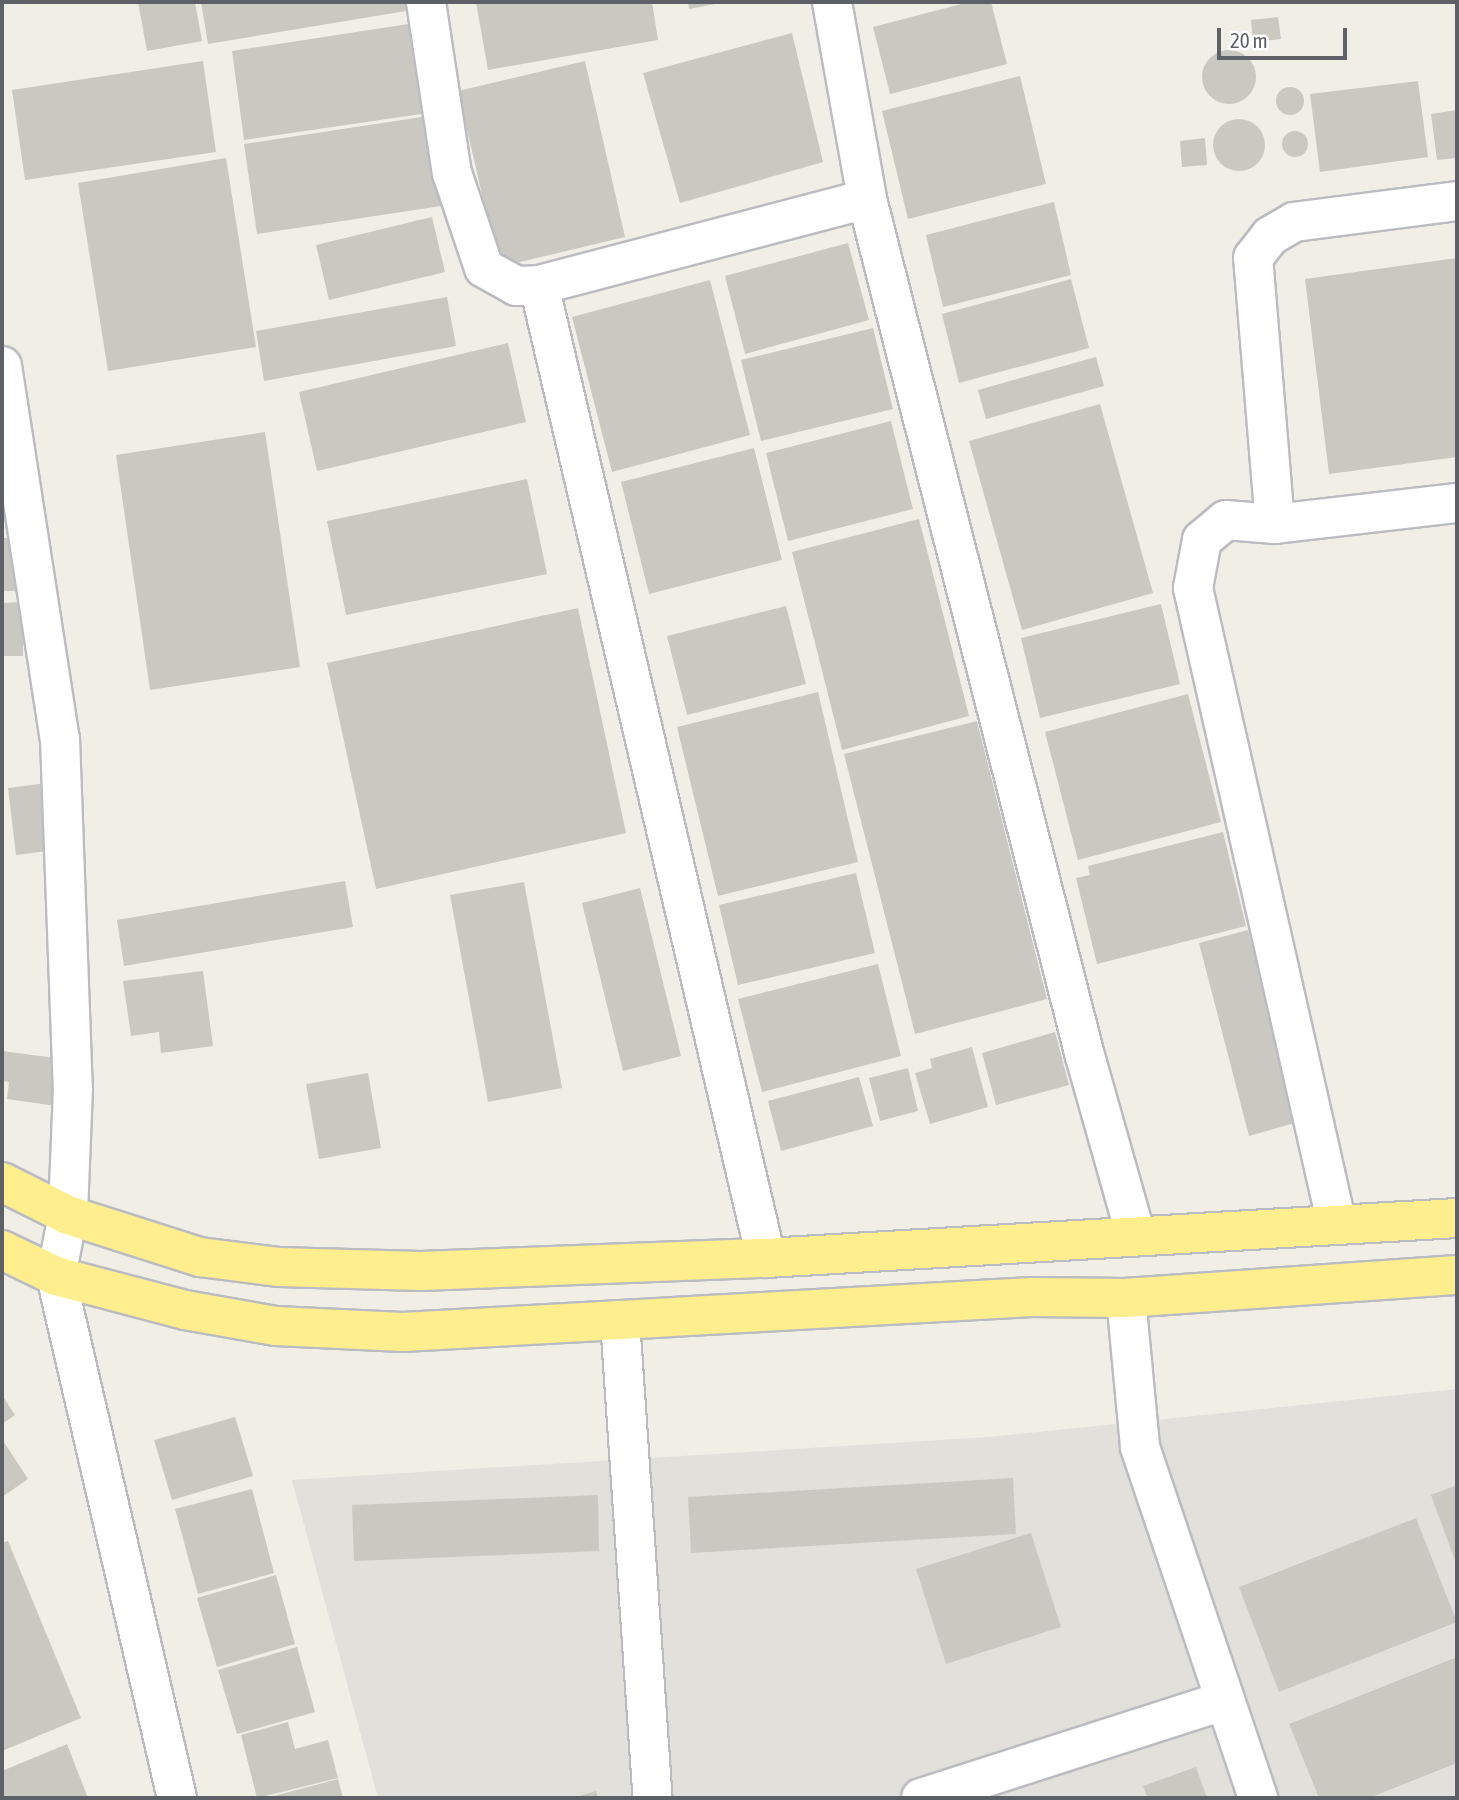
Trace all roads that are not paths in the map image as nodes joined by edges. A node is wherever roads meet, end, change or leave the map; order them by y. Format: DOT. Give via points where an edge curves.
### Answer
graph roads {
  1 [pos="426,2"];
  2 [pos="832,2"];
  3 [pos="867,199"];
  4 [pos="1457,201"];
  5 [pos="539,285"];
  6 [pos="2,366"];
  7 [pos="1457,503"];
  8 [pos="1275,524"];
  9 [pos="2,1182"];
  10 [pos="68,1215"];
  11 [pos="1457,1218"];
  12 [pos="1337,1225"];
  13 [pos="1136,1236"];
  14 [pos="2,1250"];
  15 [pos="766,1258"];
  16 [pos="1457,1275"];
  17 [pos="56,1276"];
  18 [pos="1126,1298"];
  19 [pos="620,1320"];
  20 [pos="1224,1700"];
  21 [pos="1001,1786"];
  22 [pos="177,1798"];
  23 [pos="653,1798"];
  24 [pos="921,1798"];
  25 [pos="1258,1798"];
  1 -- 5 [label="street" via="452,173 484,268 516,286"];
  2 -- 3 [label="street"];
  3 -- 5 [label="street"];
  3 -- 13 [label="street" via="1085,1056"];
  4 -- 8 [label="street" via="1294,222 1270,236 1253,258"];
  5 -- 15 [label="street"];
  6 -- 10 [label="street" via="60,738 73,1074"];
  7 -- 8 [label="street"];
  8 -- 12 [label="street" via="1226,520 1202,540 1193,588"];
  9 -- 10 [label="highway"];
  10 -- 15 [label="highway" via="200,1257 279,1267 421,1271"];
  10 -- 17 [label="street"];
  11 -- 12 [label="highway"];
  12 -- 13 [label="highway"];
  13 -- 15 [label="highway"];
  14 -- 17 [label="highway"];
  16 -- 18 [label="highway"];
  17 -- 19 [label="highway" via="185,1310 276,1326 403,1332"];
  17 -- 22 [label="street"];
  18 -- 19 [label="highway" via="1032,1297"];
  18 -- 20 [label="street" via="1140,1447"];
  19 -- 23 [label="street"];
  20 -- 21 [label="street"];
  20 -- 25 [label="street"];
  21 -- 24 [label="street"];
}
